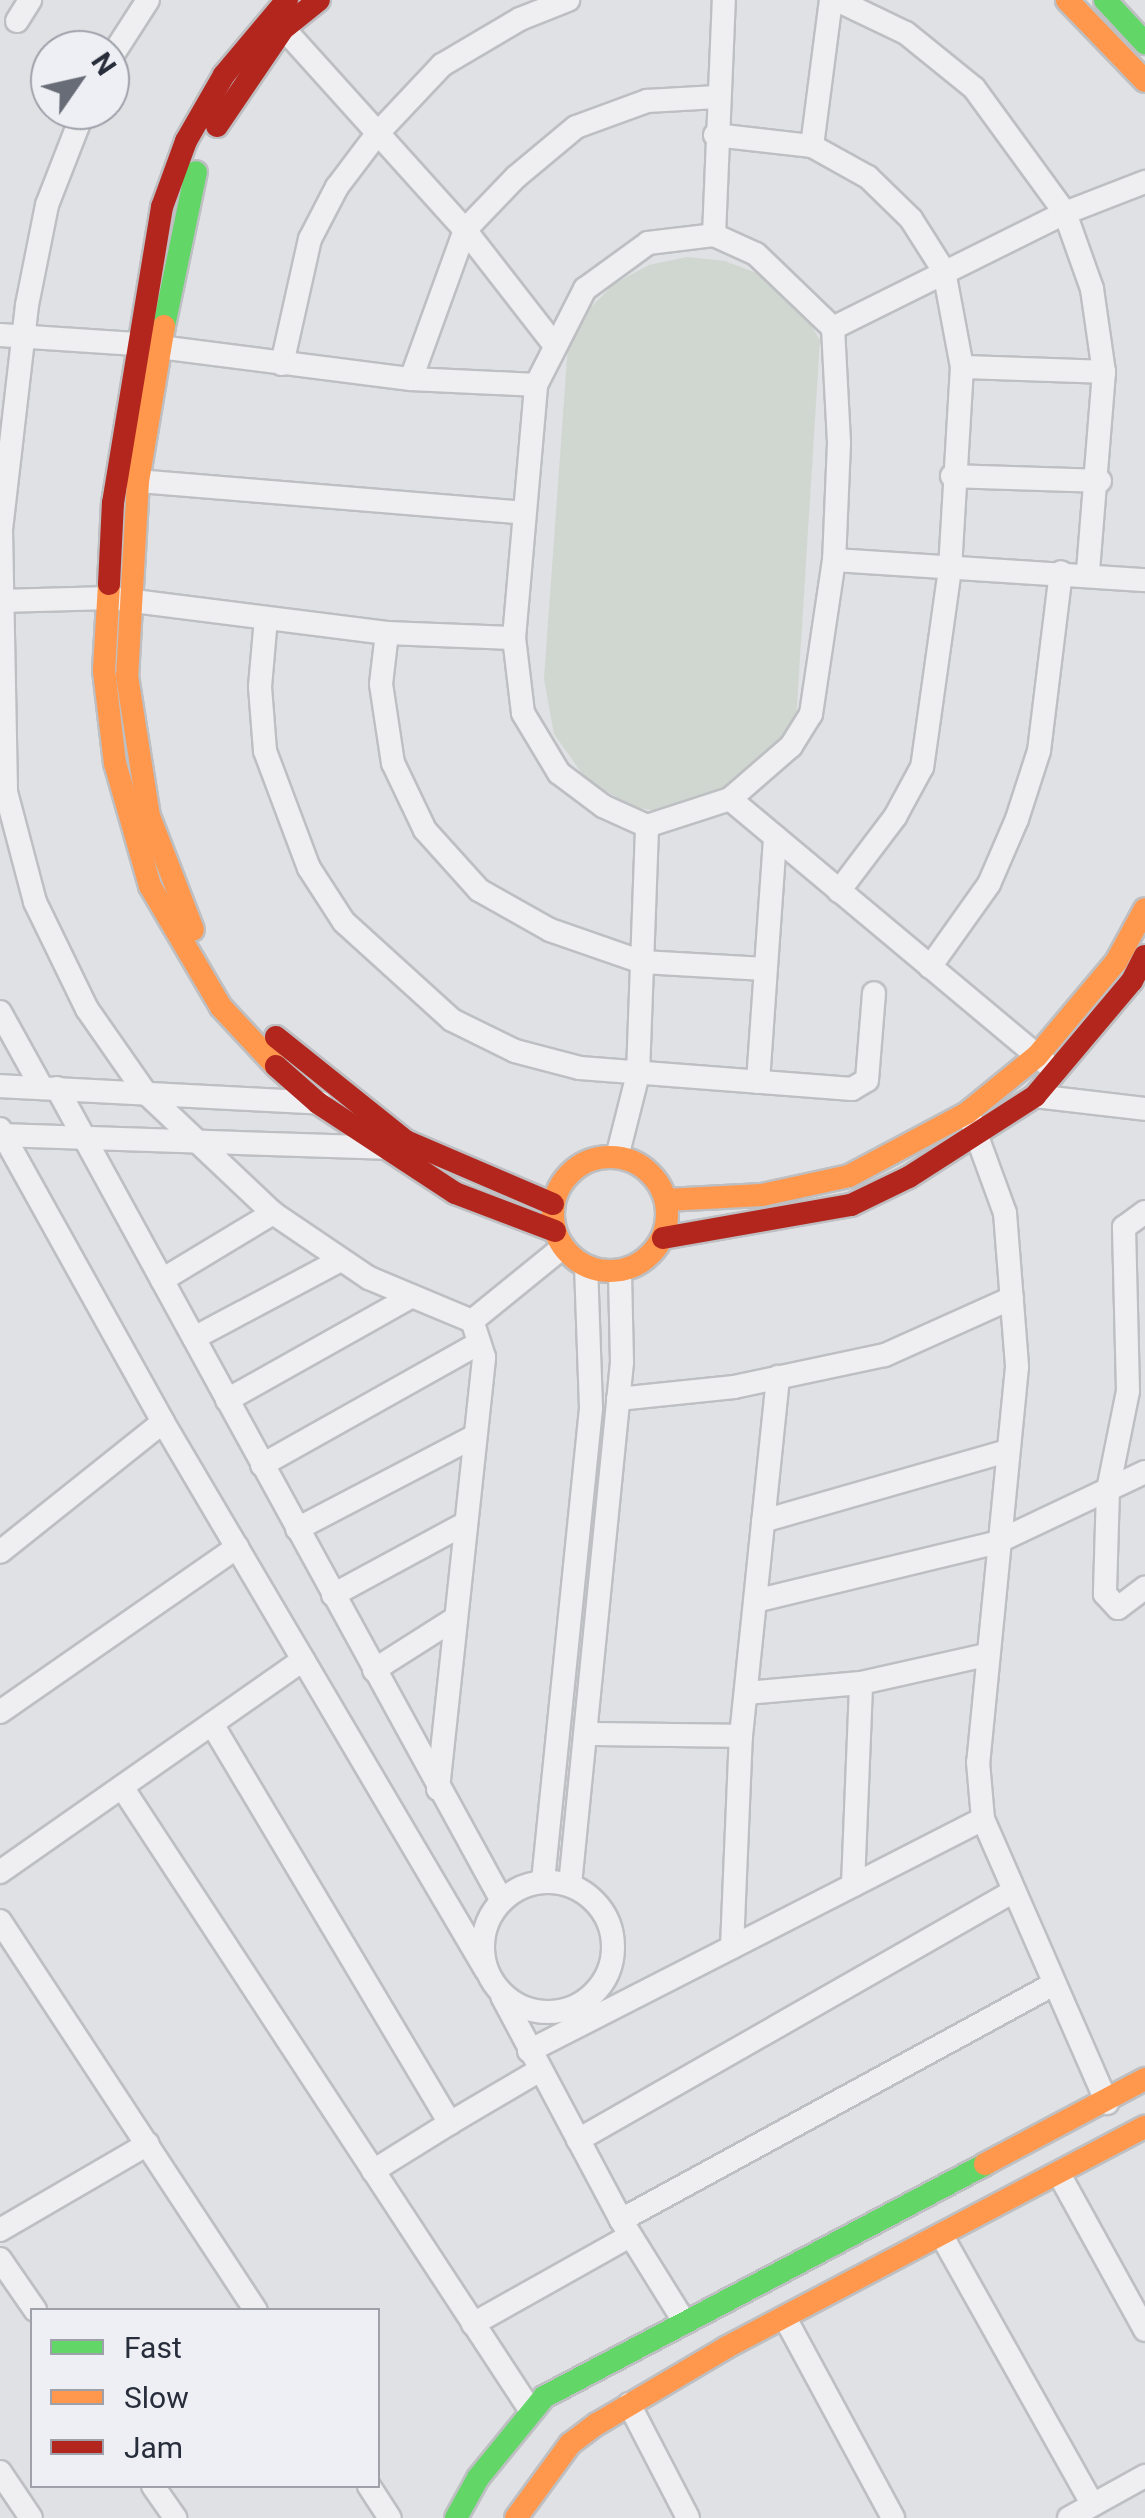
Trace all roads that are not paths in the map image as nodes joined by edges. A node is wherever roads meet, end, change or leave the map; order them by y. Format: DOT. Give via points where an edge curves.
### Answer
graph roads {
  1 [pos="30,0"];
  2 [pos="148,0"];
  3 [pos="318,0"];
  4 [pos="568,0"];
  5 [pos="724,0"];
  6 [pos="834,0"];
  7 [pos="1067,0"];
  8 [pos="1105,0"];
  9 [pos="280,14"];
  10 [pos="17,21"];
  11 [pos="129,30"];
  12 [pos="1145,44"];
  13 [pos="1145,82"];
  14 [pos="717,97"];
  15 [pos="76,130"];
  16 [pos="377,134"];
  17 [pos="715,135"];
  18 [pos="812,146"];
  19 [pos="1145,182"];
  20 [pos="1064,213"];
  21 [pos="465,230"];
  22 [pos="714,235"];
  23 [pos="944,272"];
  24 [pos="833,328"];
  25 [pos="11,338"];
  26 [pos="553,343"];
  27 [pos="148,346"];
  28 [pos="282,364"];
  29 [pos="962,366"];
  30 [pos="1104,372"];
  31 [pos="411,379"];
  32 [pos="536,385"];
  33 [pos="952,476"];
  34 [pos="128,480"];
  35 [pos="1100,482"];
  36 [pos="524,513"];
  37 [pos="0,530"];
  38 [pos="834,560"];
  39 [pos="950,569"];
  40 [pos="1060,572"];
  41 [pos="1088,573"];
  42 [pos="1145,580"];
  43 [pos="118,599"];
  44 [pos="2,601"];
  45 [pos="266,618"];
  46 [pos="387,633"];
  47 [pos="514,638"];
  48 [pos="1,683"];
  49 [pos="730,799"];
  50 [pos="647,826"];
  51 [pos="775,837"];
  52 [pos="840,891"];
  53 [pos="1145,908"];
  54 [pos="1145,956"];
  55 [pos="642,962"];
  56 [pos="930,967"];
  57 [pos="764,968"];
  58 [pos="874,992"];
  59 [pos="0,1012"];
  60 [pos="1037,1056"];
  61 [pos="1059,1073"];
  62 [pos="638,1074"];
  63 [pos="758,1082"];
  64 [pos="0,1086"];
  65 [pos="50,1088"];
  66 [pos="145,1092"];
  67 [pos="1035,1096"];
  68 [pos="318,1103"];
  69 [pos="360,1106"];
  70 [pos="1145,1109"];
  71 [pos="966,1113"];
  72 [pos="2,1133"];
  73 [pos="980,1134"];
  74 [pos="84,1137"];
  75 [pos="188,1138"];
  76 [pos="387,1148"];
  77 [pos="424,1149"];
  78 [pos="617,1157"];
  79 [pos="666,1200"];
  80 [pos="553,1204"];
  81 [pos="1145,1212"];
  82 [pos="273,1213"];
  83 [pos="663,1238"];
  84 [pos="559,1239"];
  85 [pos="342,1260"];
  86 [pos="586,1267"];
  87 [pos="620,1271"];
  88 [pos="162,1280"];
  89 [pos="412,1296"];
  90 [pos="1012,1298"];
  91 [pos="476,1332"];
  92 [pos="194,1338"];
  93 [pos="778,1377"];
  94 [pos="618,1399"];
  95 [pos="227,1400"];
  96 [pos="163,1422"];
  97 [pos="475,1436"];
  98 [pos="1007,1450"];
  99 [pos="262,1465"];
  100 [pos="1145,1472"];
  101 [pos="1108,1490"];
  102 [pos="763,1521"];
  103 [pos="466,1524"];
  104 [pos="297,1529"];
  105 [pos="996,1543"];
  106 [pos="237,1548"];
  107 [pos="0,1552"];
  108 [pos="1145,1588"];
  109 [pos="333,1595"];
  110 [pos="755,1602"];
  111 [pos="456,1618"];
  112 [pos="986,1655"];
  113 [pos="303,1660"];
  114 [pos="374,1670"];
  115 [pos="861,1683"];
  116 [pos="746,1693"];
  117 [pos="0,1712"];
  118 [pos="212,1724"];
  119 [pos="586,1734"];
  120 [pos="740,1736"];
  121 [pos="122,1787"];
  122 [pos="438,1790"];
  123 [pos="983,1819"];
  124 [pos="0,1872"];
  125 [pos="543,1881"];
  126 [pos="570,1885"];
  127 [pos="853,1885"];
  128 [pos="1014,1891"];
  129 [pos="502,1900"];
  130 [pos="0,1921"];
  131 [pos="732,1947"];
  132 [pos="486,1970"];
  133 [pos="1054,1984"];
  134 [pos="500,1992"];
  135 [pos="534,2060"];
  136 [pos="1145,2080"];
  137 [pos="1107,2103"];
  138 [pos="450,2123"];
  139 [pos="1145,2127"];
  140 [pos="578,2140"];
  141 [pos="148,2144"];
  142 [pos="373,2171"];
  143 [pos="1060,2174"];
  144 [pos="626,2228"];
  145 [pos="0,2230"];
  146 [pos="943,2238"];
  147 [pos="0,2259"];
  148 [pos="33,2308"];
  149 [pos="255,2308"];
  150 [pos="785,2318"];
  151 [pos="685,2323"];
  152 [pos="473,2324"];
  153 [pos="1145,2330"];
  154 [pos="630,2404"];
  155 [pos="531,2411"];
  156 [pos="0,2472"];
  157 [pos="1145,2476"];
  158 [pos="154,2488"];
  159 [pos="370,2488"];
  160 [pos="1093,2505"];
  161 [pos="31,2518"];
  162 [pos="175,2518"];
  163 [pos="390,2518"];
  164 [pos="456,2518"];
  165 [pos="516,2518"];
  166 [pos="688,2518"];
  167 [pos="893,2518"];
  168 [pos="1069,2518"];
  1 -- 10 [label="street"];
  2 -- 11 [label="street"];
  3 -- 9 [label="street"];
  4 -- 16 [label="street" via="520,19 442,65"];
  5 -- 14 [label="street"];
  6 -- 18 [label="street"];
  6 -- 20 [label="street" via="906,32 974,88"];
  7 -- 13 [label="street"];
  8 -- 12 [label="street"];
  9 -- 16 [label="street"];
  9 -- 27 [label="street" via="186,141 162,207"];
  14 -- 17 [label="street"];
  14 -- 21 [label="street" via="647,101 576,128"];
  15 -- 25 [label="street" via="47,204"];
  16 -- 21 [label="street"];
  16 -- 28 [label="street" via="337,187 310,239"];
  17 -- 18 [label="street"];
  17 -- 22 [label="street"];
  18 -- 23 [label="street" via="868,177 911,219"];
  19 -- 20 [label="street"];
  20 -- 23 [label="street"];
  20 -- 30 [label="street" via="1092,289"];
  21 -- 26 [label="street"];
  21 -- 31 [label="street"];
  22 -- 24 [label="street" via="756,254"];
  22 -- 26 [label="street" via="648,243 585,289"];
  23 -- 24 [label="street"];
  23 -- 29 [label="street"];
  24 -- 38 [label="street" via="839,443"];
  25 -- 27 [label="street"];
  25 -- 37 [label="street"];
  26 -- 32 [label="street"];
  27 -- 28 [label="street"];
  27 -- 34 [label="street"];
  28 -- 31 [label="street"];
  29 -- 30 [label="street"];
  29 -- 33 [label="street"];
  30 -- 35 [label="street"];
  31 -- 32 [label="street"];
  32 -- 36 [label="street"];
  33 -- 35 [label="street"];
  33 -- 39 [label="street"];
  34 -- 36 [label="street"];
  34 -- 43 [label="street"];
  35 -- 41 [label="street"];
  36 -- 47 [label="street"];
  37 -- 44 [label="street"];
  38 -- 39 [label="street"];
  38 -- 49 [label="street" via="811,714 791,746"];
  39 -- 40 [label="street"];
  39 -- 52 [label="street" via="922,767 895,818"];
  40 -- 41 [label="street"];
  40 -- 56 [label="street" via="1039,750 1017,819 989,884"];
  41 -- 42 [label="street"];
  43 -- 44 [label="street"];
  43 -- 45 [label="street"];
  43 -- 68 [label="street" via="104,670 115,763 150,886 221,1007"];
  43 -- 69 [label="street" via="150,816 198,941 288,1049"];
  44 -- 48 [label="street"];
  45 -- 46 [label="street"];
  45 -- 62 [label="street" via="264,751 308,868 344,922 452,1020 515,1051"];
  46 -- 47 [label="street"];
  46 -- 55 [label="street" via="381,684 392,763 424,830 479,890 550,930"];
  47 -- 50 [label="street" via="523,713 559,773 603,806"];
  48 -- 66 [label="street" via="6,792 35,902 87,1009"];
  49 -- 50 [label="street"];
  49 -- 51 [label="street"];
  50 -- 55 [label="street"];
  51 -- 52 [label="street"];
  51 -- 57 [label="street"];
  52 -- 56 [label="street"];
  53 -- 60 [label="street" via="1116,962"];
  54 -- 61 [label="street"];
  55 -- 57 [label="street"];
  55 -- 62 [label="street"];
  56 -- 60 [label="street"];
  57 -- 63 [label="street"];
  58 -- 63 [label="street" via="867,1080 852,1088"];
  59 -- 65 [label="street"];
  60 -- 61 [label="street"];
  60 -- 71 [label="street"];
  61 -- 67 [label="street"];
  62 -- 63 [label="street"];
  62 -- 78 [label="street"];
  64 -- 65 [label="street"];
  65 -- 66 [label="street"];
  65 -- 74 [label="street"];
  66 -- 68 [label="street"];
  66 -- 75 [label="street"];
  67 -- 70 [label="street"];
  67 -- 73 [label="street"];
  68 -- 69 [label="street"];
  68 -- 76 [label="street"];
  69 -- 77 [label="street"];
  71 -- 73 [label="street"];
  71 -- 79 [label="street" via="849,1176 762,1195"];
  72 -- 74 [label="street"];
  72 -- 96 [label="street"];
  73 -- 83 [label="street" via="850,1205"];
  73 -- 90 [label="street" via="1005,1213"];
  74 -- 75 [label="street"];
  74 -- 88 [label="street"];
  75 -- 76 [label="street"];
  75 -- 82 [label="street"];
  76 -- 77 [label="street"];
  76 -- 84 [label="street" via="455,1193"];
  77 -- 80 [label="street"];
  78 -- 79 [label="street" via="639,1164"];
  78 -- 80 [label="street" via="583,1163"];
  79 -- 83 [label="street"];
  80 -- 84 [label="street"];
  81 -- 101 [label="street" via="1124,1227 1128,1391"];
  82 -- 85 [label="street"];
  82 -- 88 [label="street"];
  83 -- 87 [label="street" via="652,1254"];
  84 -- 86 [label="street"];
  84 -- 91 [label="street"];
  85 -- 89 [label="street"];
  85 -- 92 [label="street"];
  86 -- 87 [label="street"];
  86 -- 125 [label="street" via="591,1408"];
  87 -- 94 [label="street"];
  88 -- 92 [label="street"];
  89 -- 91 [label="street"];
  89 -- 95 [label="street"];
  90 -- 93 [label="street" via="885,1355"];
  90 -- 98 [label="street" via="1017,1366"];
  91 -- 97 [label="street" via="484,1358"];
  91 -- 99 [label="street"];
  92 -- 95 [label="street"];
  93 -- 94 [label="street"];
  93 -- 102 [label="street"];
  94 -- 119 [label="street"];
  95 -- 99 [label="street"];
  96 -- 106 [label="street"];
  96 -- 107 [label="street"];
  97 -- 103 [label="street"];
  97 -- 104 [label="street"];
  98 -- 102 [label="street"];
  98 -- 105 [label="street"];
  99 -- 104 [label="street"];
  100 -- 101 [label="street"];
  101 -- 105 [label="street"];
  101 -- 108 [label="street" via="1106,1594 1118,1608"];
  102 -- 110 [label="street"];
  103 -- 109 [label="street"];
  103 -- 111 [label="street"];
  104 -- 109 [label="street"];
  105 -- 110 [label="street"];
  105 -- 112 [label="street"];
  106 -- 113 [label="street"];
  106 -- 117 [label="street"];
  109 -- 114 [label="street"];
  110 -- 116 [label="street"];
  111 -- 114 [label="street"];
  111 -- 122 [label="street"];
  112 -- 115 [label="street"];
  112 -- 123 [label="street" via="978,1762"];
  113 -- 118 [label="street"];
  113 -- 132 [label="street"];
  114 -- 122 [label="street"];
  115 -- 116 [label="street"];
  115 -- 127 [label="street"];
  116 -- 120 [label="street"];
  118 -- 121 [label="street"];
  118 -- 138 [label="street"];
  119 -- 120 [label="street"];
  119 -- 126 [label="street"];
  120 -- 131 [label="street"];
  121 -- 124 [label="street"];
  121 -- 142 [label="street"];
  122 -- 129 [label="street"];
  123 -- 127 [label="street"];
  123 -- 128 [label="street"];
  125 -- 126 [label="street"];
  125 -- 129 [label="street"];
  126 -- 134 [label="street" via="592,1898 608,1920 614,1946 609,1971 574,2008 522,2008"];
  127 -- 131 [label="street"];
  128 -- 133 [label="street"];
  128 -- 140 [label="street"];
  129 -- 132 [label="street" via="482,1945"];
  130 -- 141 [label="street"];
  131 -- 135 [label="street"];
  132 -- 134 [label="street"];
  133 -- 137 [label="street"];
  133 -- 144 [label="street"];
  134 -- 135 [label="street"];
  135 -- 138 [label="street"];
  135 -- 140 [label="street"];
  136 -- 137 [label="street"];
  137 -- 151 [label="street"];
  138 -- 142 [label="street"];
  139 -- 143 [label="street"];
  140 -- 144 [label="street"];
  141 -- 145 [label="street"];
  141 -- 149 [label="street"];
  142 -- 152 [label="street"];
  143 -- 146 [label="street"];
  143 -- 153 [label="street"];
  144 -- 151 [label="street"];
  144 -- 152 [label="street"];
  146 -- 150 [label="street"];
  146 -- 160 [label="street"];
  147 -- 148 [label="street"];
  150 -- 154 [label="street"];
  150 -- 167 [label="street"];
  151 -- 155 [label="street" via="567,2384"];
  152 -- 155 [label="street"];
  154 -- 165 [label="street" via="570,2444"];
  154 -- 166 [label="street"];
  155 -- 164 [label="street"];
  156 -- 161 [label="street"];
  157 -- 160 [label="street"];
  158 -- 162 [label="street"];
  159 -- 163 [label="street"];
  160 -- 168 [label="street"];
}
